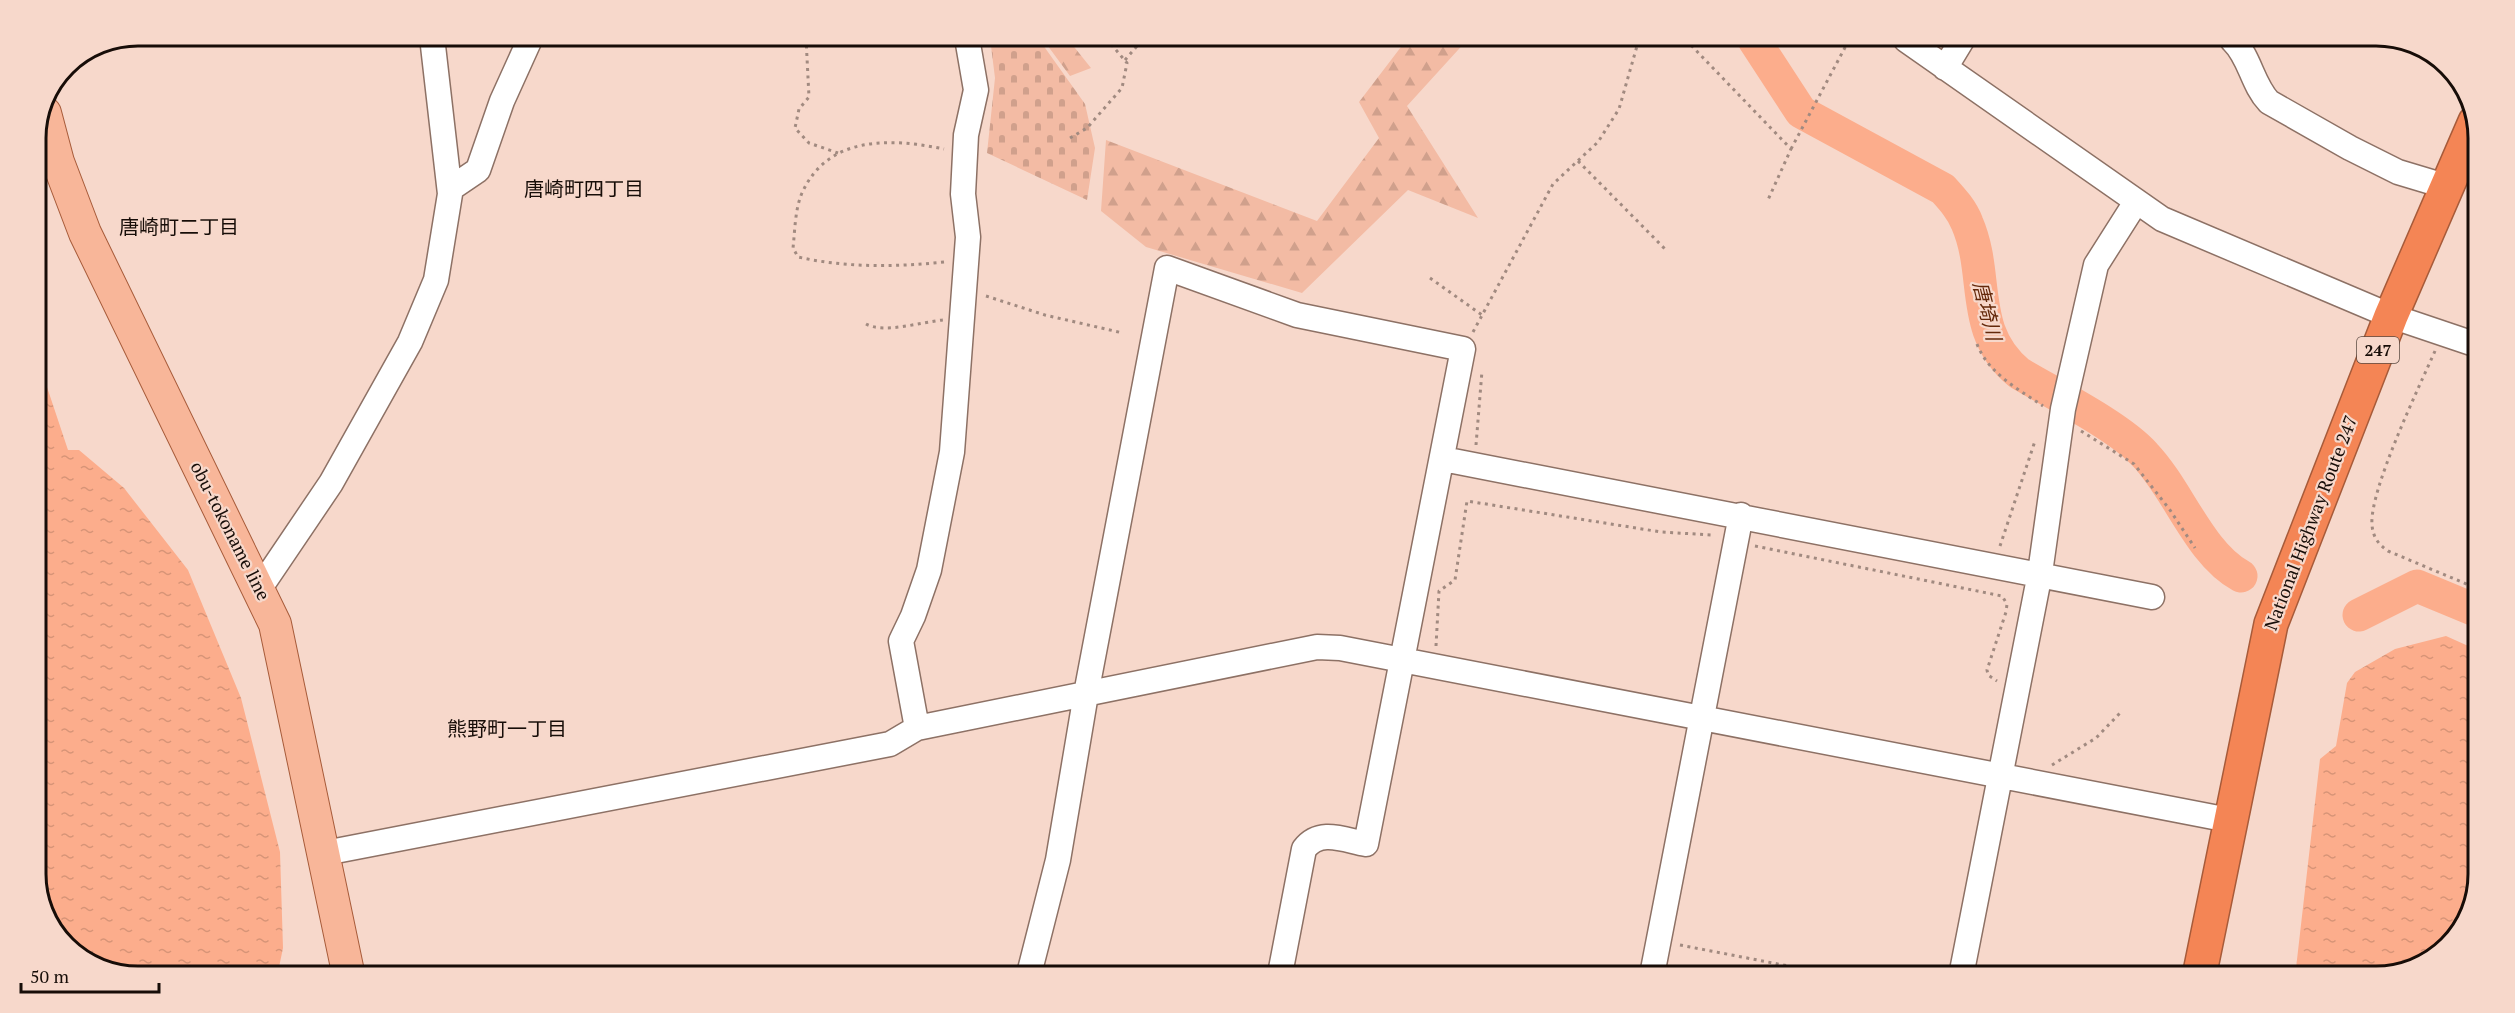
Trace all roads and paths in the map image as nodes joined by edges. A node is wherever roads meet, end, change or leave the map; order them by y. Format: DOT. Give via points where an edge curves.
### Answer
graph roads {
  1 [pos="433,46"];
  2 [pos="527,46"];
  3 [pos="806,46"];
  4 [pos="968,46"];
  5 [pos="1113,46"];
  6 [pos="1137,46"];
  7 [pos="1635,46"];
  8 [pos="1692,46"];
  9 [pos="1846,46"];
  10 [pos="1915,46"];
  11 [pos="1959,46"];
  12 [pos="2238,46"];
  13 [pos="1125,60"];
  14 [pos="1946,68"];
  15 [pos="48,123"];
  16 [pos="966,135"];
  17 [pos="1070,138"];
  18 [pos="2468,139"];
  19 [pos="1791,149"];
  20 [pos="838,153"];
  21 [pos="1578,161"];
  22 [pos="2448,187"];
  23 [pos="450,189"];
  24 [pos="1767,202"];
  25 [pos="2136,202"];
  26 [pos="1666,250"];
  27 [pos="966,260"];
  28 [pos="1430,278"];
  29 [pos="964,291"];
  30 [pos="1482,315"];
  31 [pos="2391,316"];
  32 [pos="962,319"];
  33 [pos="866,324"];
  34 [pos="2443,332"];
  35 [pos="1123,333"];
  36 [pos="2468,342"];
  37 [pos="1977,344"];
  38 [pos="1463,349"];
  39 [pos="2065,406"];
  40 [pos="2036,440"];
  41 [pos="1443,459"];
  42 [pos="1475,465"];
  43 [pos="1738,531"];
  44 [pos="2195,548"];
  45 [pos="1995,565"];
  46 [pos="2040,573"];
  47 [pos="2468,585"];
  48 [pos="260,588"];
  49 [pos="2152,597"];
  50 [pos="1403,662"];
  51 [pos="1434,668"];
  52 [pos="2018,688"];
  53 [pos="1086,694"];
  54 [pos="2121,712"];
  55 [pos="1701,718"];
  56 [pos="917,728"];
  57 [pos="2000,777"];
  58 [pos="2029,782"];
  59 [pos="2229,820"];
  60 [pos="325,853"];
  61 [pos="1658,941"];
  62 [pos="347,966"];
  63 [pos="1031,966"];
  64 [pos="1282,966"];
  65 [pos="1654,966"];
  66 [pos="1788,966"];
  67 [pos="1963,966"];
  68 [pos="2201,966"];
  1 -- 23 [label="street"];
  2 -- 23 [label="street" via="478,170"];
  3 -- 20 [label="path" via="809,97 799,109 795,128 809,143"];
  4 -- 16 [label="street" via="976,90"];
  5 -- 13 [label="path"];
  6 -- 13 [label="path"];
  7 -- 21 [label="path" via="1619,109 1598,142"];
  8 -- 19 [label="path"];
  9 -- 19 [label="path"];
  10 -- 14 [label="street"];
  11 -- 14 [label="street"];
  12 -- 22 [label="street" via="2259,91 2269,102 2398,172"];
  13 -- 17 [label="path" via="1122,87 1087,128"];
  14 -- 25 [label="street"];
  15 -- 48 [label="main road, obu-tokoname line" via="85,233"];
  16 -- 20 [label="path" via="960,146 953,149 890,143 868,144"];
  16 -- 27 [label="street"];
  18 -- 22 [label="highway, National Highway Route 247 / 247"];
  19 -- 24 [label="path"];
  20 -- 27 [label="path" via="828,157 801,195 794,254 858,266"];
  21 -- 26 [label="path"];
  21 -- 30 [label="path" via="1553,184"];
  22 -- 31 [label="highway, National Highway Route 247 / 247"];
  23 -- 48 [label="street" via="436,280 410,342 331,483"];
  25 -- 31 [label="street" via="2193,234"];
  25 -- 39 [label="street" via="2096,265"];
  27 -- 29 [label="street"];
  28 -- 30 [label="path"];
  29 -- 32 [label="street"];
  29 -- 35 [label="path"];
  30 -- 38 [label="path"];
  31 -- 34 [label="street"];
  31 -- 59 [label="highway, National Highway Route 247 / 247" via="2271,624"];
  32 -- 33 [label="path" via="910,323 890,329"];
  32 -- 56 [label="street" via="952,452 943,506 929,570 901,641"];
  34 -- 36 [label="street"];
  34 -- 47 [label="path" via="2376,496 2371,524 2378,544 2388,551"];
  37 -- 39 [label="path" via="1982,357 2000,376"];
  38 -- 41 [label="street"];
  38 -- 42 [label="path" via="1483,365"];
  38 -- 53 [label="street" via="1297,315 1167,268"];
  39 -- 44 [label="path" via="2134,464"];
  39 -- 46 [label="street"];
  40 -- 45 [label="path"];
  41 -- 42 [label="street"];
  41 -- 50 [label="street"];
  42 -- 43 [label="street"];
  43 -- 45 [label="street"];
  43 -- 51 [label="path" via="1661,532 1467,501 1455,580 1439,591"];
  43 -- 52 [label="path" via="2002,596 2006,612 1988,675"];
  43 -- 55 [label="street"];
  45 -- 46 [label="street"];
  46 -- 49 [label="street"];
  46 -- 52 [label="street"];
  48 -- 60 [label="main road, obu-tokoname line" via="275,624"];
  50 -- 51 [label="street"];
  50 -- 53 [label="street" via="1317,647"];
  50 -- 64 [label="street" via="1366,844 1321,835 1310,840 1304,849"];
  51 -- 55 [label="street"];
  52 -- 57 [label="street"];
  53 -- 56 [label="street"];
  53 -- 63 [label="street" via="1058,860"];
  54 -- 58 [label="path" via="2096,738"];
  55 -- 57 [label="street"];
  55 -- 61 [label="street"];
  56 -- 60 [label="street" via="890,744"];
  57 -- 58 [label="street"];
  57 -- 67 [label="street"];
  58 -- 59 [label="street"];
  59 -- 68 [label="highway, National Highway Route 247 / 247"];
  60 -- 62 [label="main road, obu-tokoname line"];
  61 -- 65 [label="street"];
  61 -- 66 [label="path"];
}
